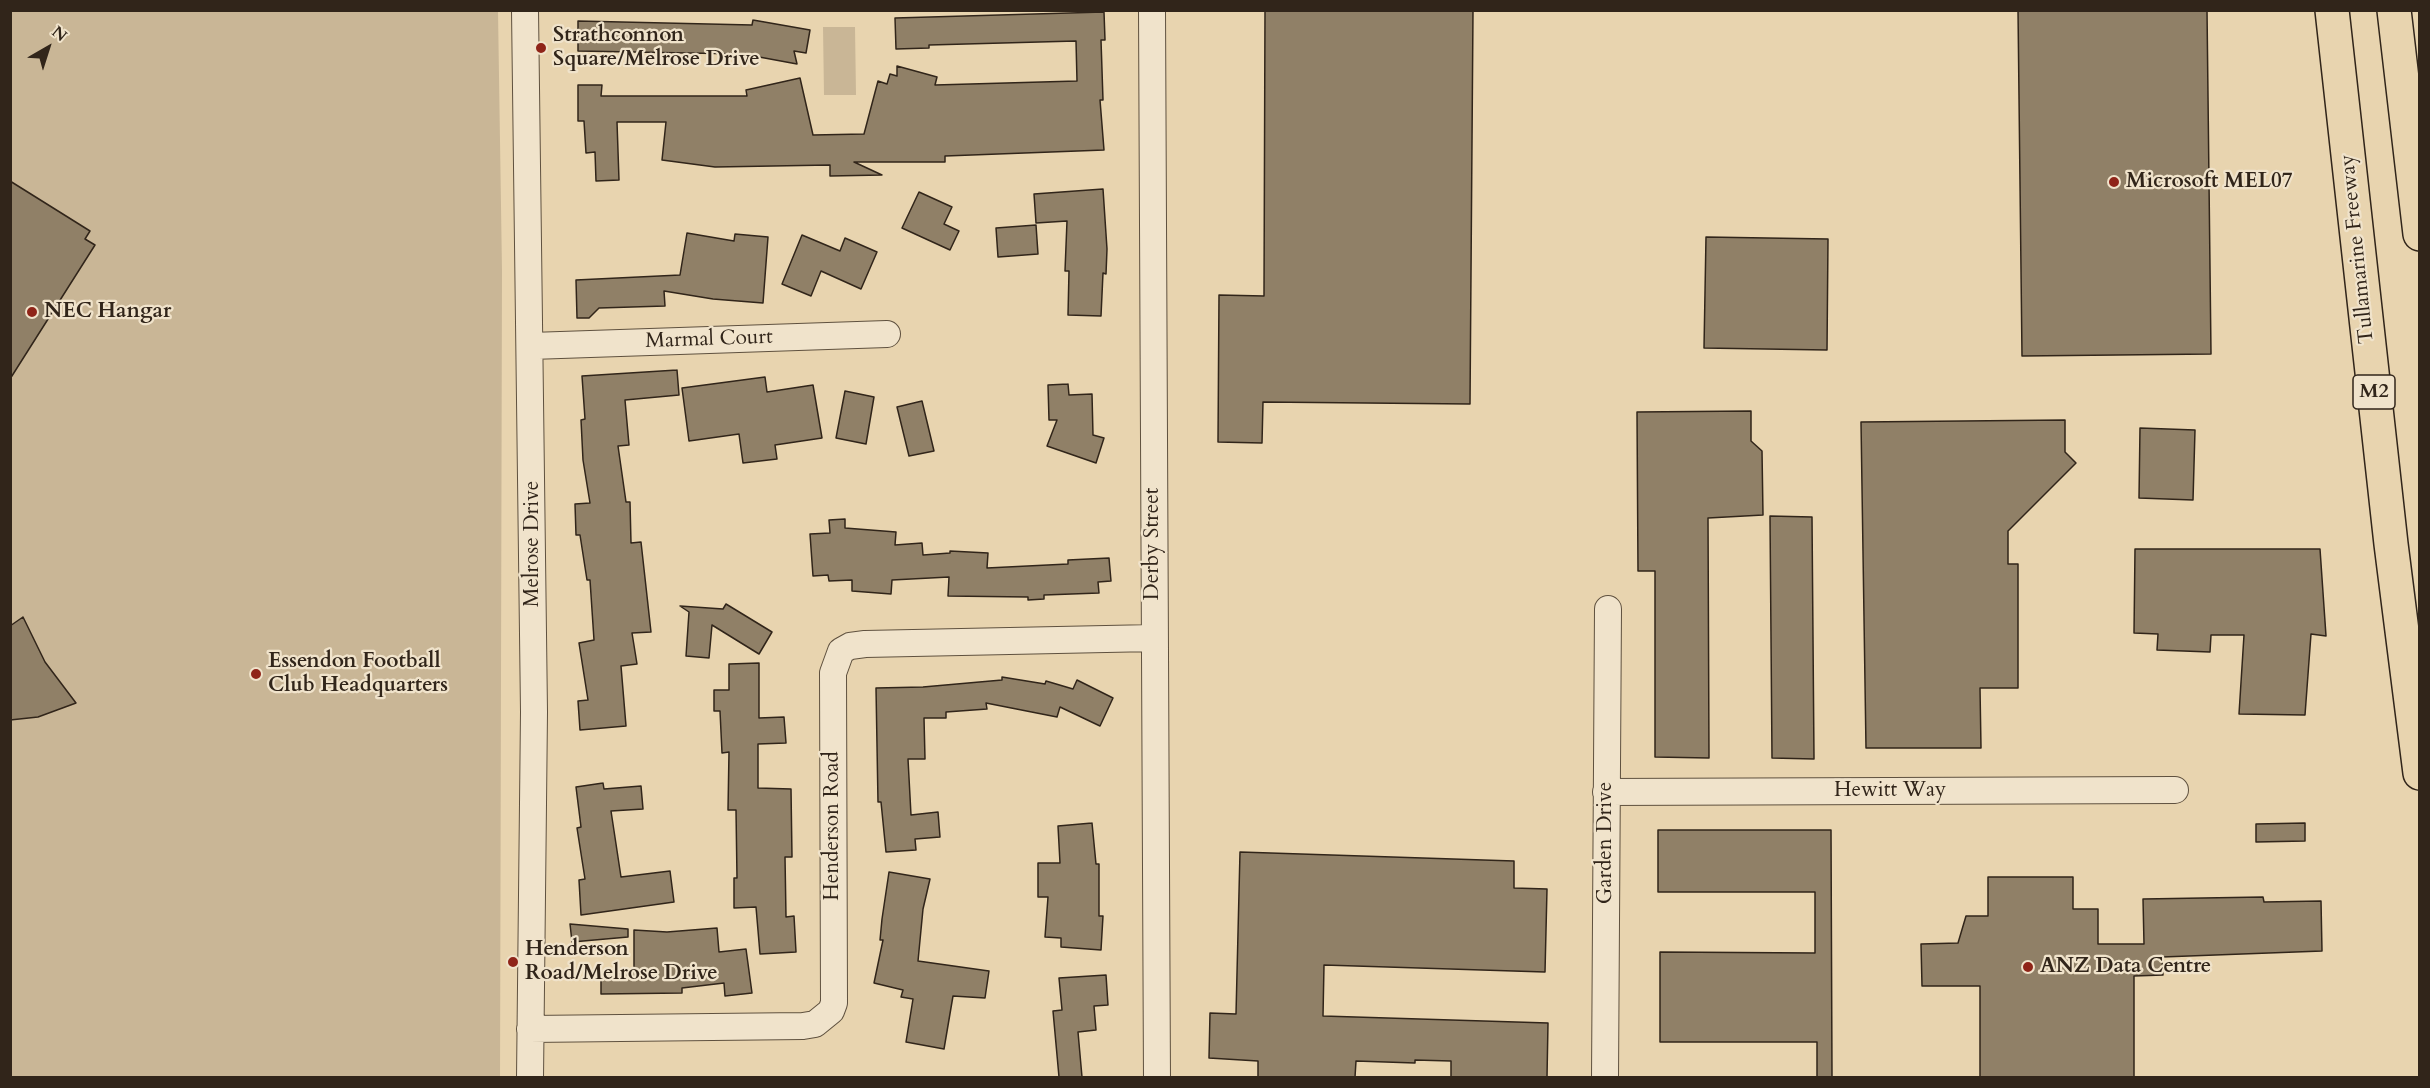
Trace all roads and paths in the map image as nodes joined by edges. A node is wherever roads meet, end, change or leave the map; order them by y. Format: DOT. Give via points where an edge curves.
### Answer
graph roads {
  1 [pos="525,10"];
  2 [pos="1152,10"];
  3 [pos="2332,10"];
  4 [pos="2394,10"];
  5 [pos="2420,234"];
  6 [pos="886,334"];
  7 [pos="531,345"];
  8 [pos="1608,609"];
  9 [pos="1154,638"];
  10 [pos="2420,773"];
  11 [pos="2175,790"];
  12 [pos="1606,792"];
  13 [pos="530,1029"];
  14 [pos="530,1077"];
  15 [pos="1157,1077"];
  16 [pos="1605,1077"];
  1 -- 7 [label="street, Melrose Drive"];
  2 -- 9 [label="street, Derby Street"];
  3 -- 10 [label="highway, Tullamarine Freeway / M2"];
  4 -- 5 [label="highway"];
  6 -- 7 [label="street, Marmal Court"];
  7 -- 13 [label="street, Melrose Drive" via="534,712"];
  8 -- 12 [label="street, Garden Drive"];
  9 -- 13 [label="street, Henderson Road" via="850,646 841,651 832,673 831,1011 815,1024 803,1026"];
  9 -- 15 [label="street, Derby Street"];
  11 -- 12 [label="street, Hewitt Way"];
  12 -- 16 [label="street, Garden Drive"];
  13 -- 14 [label="street, Melrose Drive"];
}
